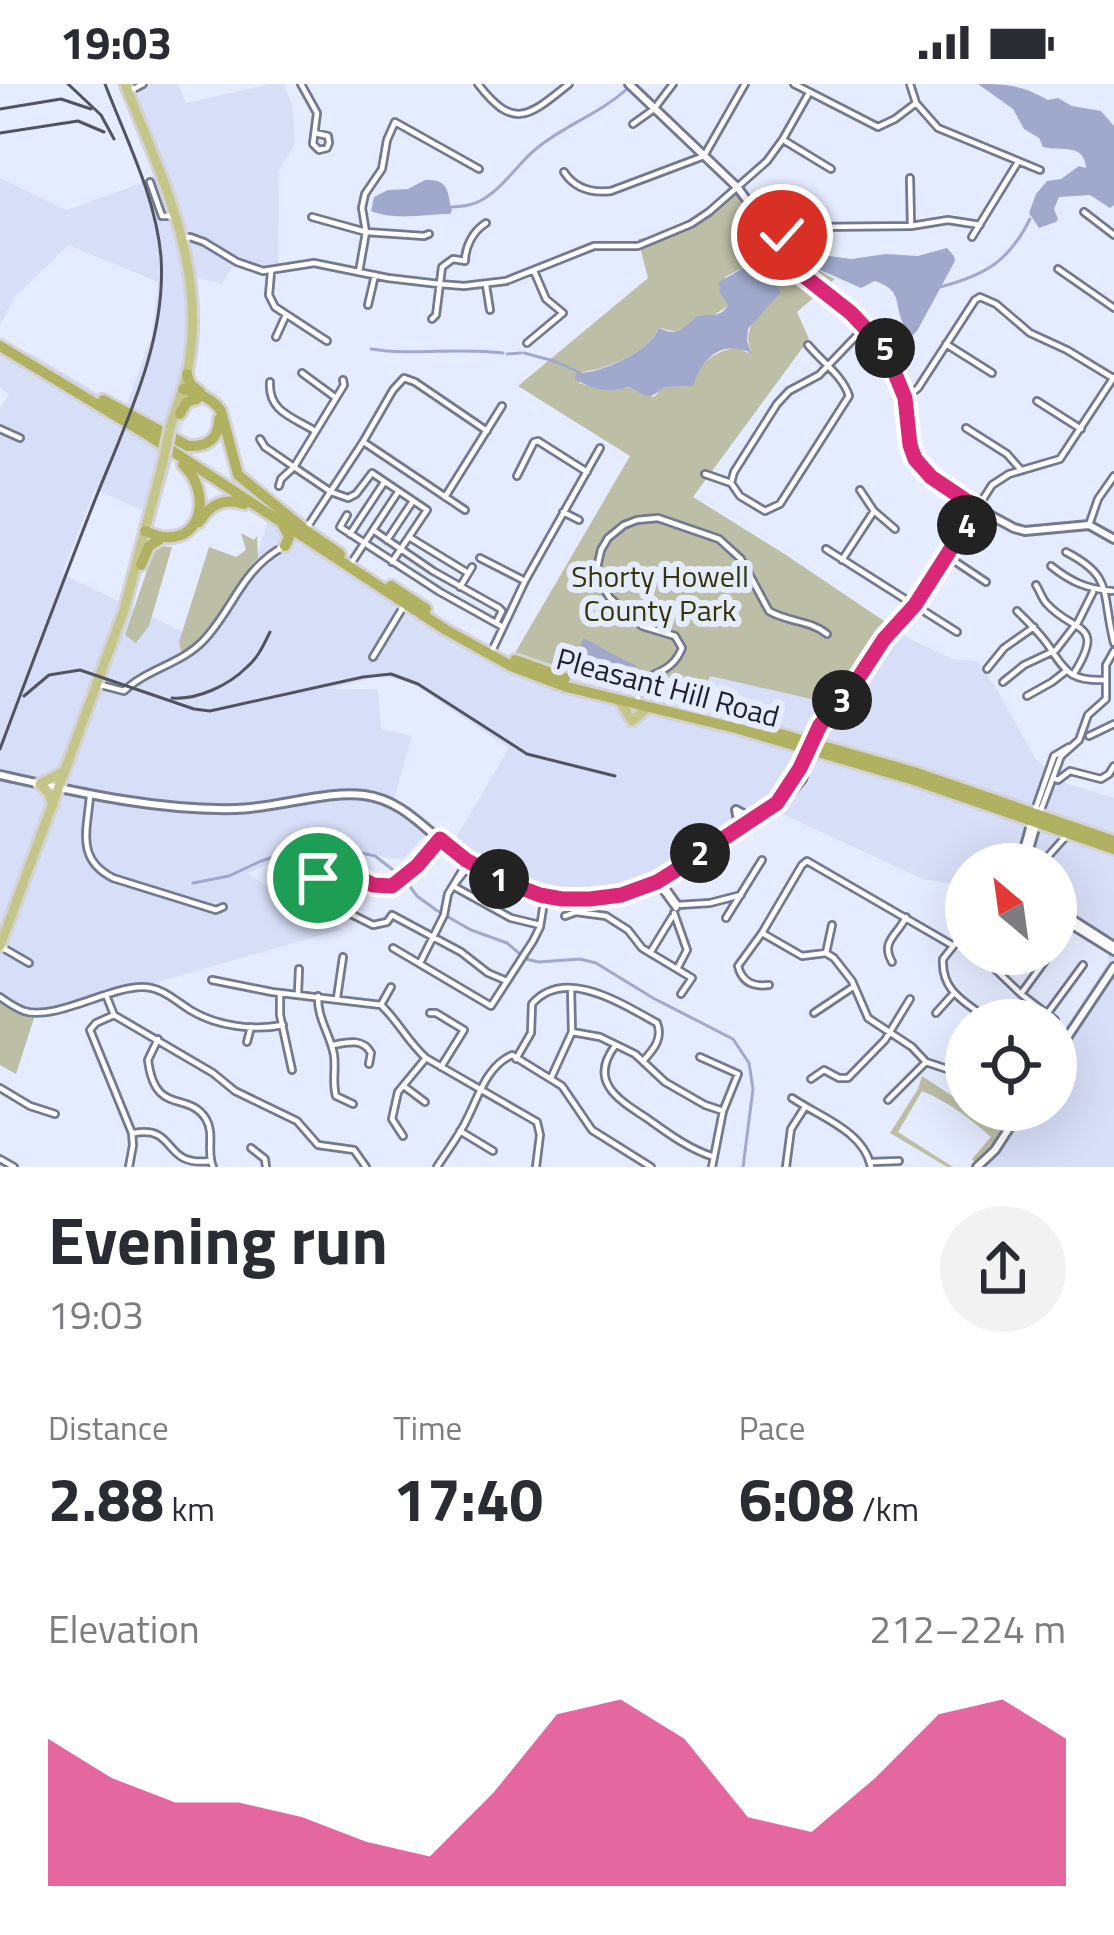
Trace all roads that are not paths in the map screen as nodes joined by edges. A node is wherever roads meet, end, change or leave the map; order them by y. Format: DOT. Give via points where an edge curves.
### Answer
graph roads {
  1 [pos="143,84"];
  2 [pos="301,84"];
  3 [pos="478,84"];
  4 [pos="568,84"];
  5 [pos="628,84"];
  6 [pos="674,84"];
  7 [pos="745,84"];
  8 [pos="794,84"];
  9 [pos="910,84"];
  10 [pos="126,88"];
  11 [pos="809,93"];
  12 [pos="916,103"];
  13 [pos="654,109"];
  14 [pos="633,124"];
  15 [pos="315,134"];
  16 [pos="783,140"];
  17 [pos="704,156"];
  18 [pos="1018,162"];
  19 [pos="831,169"];
  20 [pos="479,170"];
  21 [pos="1040,170"];
  22 [pos="366,171"];
  23 [pos="564,172"];
  24 [pos="375,177"];
  25 [pos="910,178"];
  26 [pos="150,182"];
  27 [pos="738,188"];
  28 [pos="1084,212"];
  29 [pos="176,215"];
  30 [pos="312,217"];
  31 [pos="486,223"];
  32 [pos="980,225"];
  33 [pos="910,226"];
  34 [pos="366,232"];
  35 [pos="429,234"];
  36 [pos="1114,235"];
  37 [pos="972,237"];
  38 [pos="183,239"];
  39 [pos="774,240"];
  40 [pos="1058,269"];
  41 [pos="534,271"];
  42 [pos="271,272"];
  43 [pos="359,272"];
  44 [pos="375,275"];
  45 [pos="440,284"];
  46 [pos="486,285"];
  47 [pos="368,304"];
  48 [pos="1114,308"];
  49 [pos="490,310"];
  50 [pos="286,315"];
  51 [pos="432,319"];
  52 [pos="865,327"];
  53 [pos="276,337"];
  54 [pos="327,341"];
  55 [pos="0,343"];
  56 [pos="526,343"];
  57 [pos="946,344"];
  58 [pos="808,345"];
  59 [pos="827,367"];
  60 [pos="302,373"];
  61 [pos="992,373"];
  62 [pos="187,374"];
  63 [pos="1114,378"];
  64 [pos="343,380"];
  65 [pos="270,382"];
  66 [pos="186,394"];
  67 [pos="336,398"];
  68 [pos="905,398"];
  69 [pos="103,400"];
  70 [pos="1037,401"];
  71 [pos="502,406"];
  72 [pos="180,413"];
  73 [pos="112,414"];
  74 [pos="966,428"];
  75 [pos="0,429"];
  76 [pos="173,429"];
  77 [pos="1081,429"];
  78 [pos="315,431"];
  79 [pos="487,431"];
  80 [pos="20,439"];
  81 [pos="260,439"];
  82 [pos="363,442"];
  83 [pos="600,448"];
  84 [pos="230,453"];
  85 [pos="294,467"];
  86 [pos="1021,470"];
  87 [pos="587,472"];
  88 [pos="705,474"];
  89 [pos="517,476"];
  90 [pos="1114,476"];
  91 [pos="384,482"];
  92 [pos="731,483"];
  93 [pos="279,486"];
  94 [pos="860,490"];
  95 [pos="331,492"];
  96 [pos="398,492"];
  97 [pos="446,497"];
  98 [pos="413,501"];
  99 [pos="977,508"];
  100 [pos="465,510"];
  101 [pos="874,511"];
  102 [pos="563,512"];
  103 [pos="266,513"];
  104 [pos="346,514"];
  105 [pos="579,520"];
  106 [pos="281,523"];
  107 [pos="1089,525"];
  108 [pos="895,529"];
  109 [pos="373,530"];
  110 [pos="150,533"];
  111 [pos="303,533"];
  112 [pos="350,534"];
  113 [pos="409,537"];
  114 [pos="1114,539"];
  115 [pos="387,540"];
  116 [pos="364,544"];
  117 [pos="285,546"];
  118 [pos="826,549"];
  119 [pos="400,550"];
  120 [pos="1066,552"];
  121 [pos="947,556"];
  122 [pos="480,558"];
  123 [pos="842,560"];
  124 [pos="352,562"];
  125 [pos="392,562"];
  126 [pos="141,566"];
  127 [pos="1051,566"];
  128 [pos="525,580"];
  129 [pos="986,582"];
  130 [pos="1036,585"];
  131 [pos="460,587"];
  132 [pos="1094,590"];
  133 [pos="1112,591"];
  134 [pos="126,604"];
  135 [pos="405,604"];
  136 [pos="915,605"];
  137 [pos="1017,611"];
  138 [pos="1077,624"];
  139 [pos="499,625"];
  140 [pos="1034,627"];
  141 [pos="957,632"];
  142 [pos="827,634"];
  143 [pos="1114,647"];
  144 [pos="492,652"];
  145 [pos="1052,653"];
  146 [pos="373,657"];
  147 [pos="1114,661"];
  148 [pos="1106,667"];
  149 [pos="987,669"];
  150 [pos="1069,673"];
  151 [pos="1106,680"];
  152 [pos="1003,682"];
  153 [pos="97,684"];
  154 [pos="1027,696"];
  155 [pos="1110,698"];
  156 [pos="643,703"];
  157 [pos="1114,724"];
  158 [pos="1089,736"];
  159 [pos="1074,745"];
  160 [pos="808,755"];
  161 [pos="828,755"];
  162 [pos="1114,766"];
  163 [pos="65,772"];
  164 [pos="3,776"];
  165 [pos="1053,778"];
  166 [pos="40,784"];
  167 [pos="58,789"];
  168 [pos="79,793"];
  169 [pos="90,796"];
  170 [pos="53,805"];
  171 [pos="89,806"];
  172 [pos="762,813"];
  173 [pos="1034,821"];
  174 [pos="728,834"];
  175 [pos="1065,838"];
  176 [pos="440,839"];
  177 [pos="1030,843"];
  178 [pos="1031,843"];
  179 [pos="1060,843"];
  180 [pos="1114,845"];
  181 [pos="763,860"];
  182 [pos="470,862"];
  183 [pos="287,877"];
  184 [pos="459,879"];
  185 [pos="661,885"];
  186 [pos="300,890"];
  187 [pos="741,895"];
  188 [pos="545,896"];
  189 [pos="675,903"];
  190 [pos="224,908"];
  191 [pos="565,916"];
  192 [pos="726,917"];
  193 [pos="906,917"];
  194 [pos="540,925"];
  195 [pos="832,925"];
  196 [pos="1077,925"];
  197 [pos="762,933"];
  198 [pos="434,940"];
  199 [pos="945,941"];
  200 [pos="0,946"];
  201 [pos="1112,947"];
  202 [pos="393,948"];
  203 [pos="650,953"];
  204 [pos="826,953"];
  205 [pos="945,956"];
  206 [pos="343,957"];
  207 [pos="892,962"];
  208 [pos="29,963"];
  209 [pos="418,964"];
  210 [pos="1083,965"];
  211 [pos="298,969"];
  212 [pos="677,969"];
  213 [pos="1113,969"];
  214 [pos="1001,975"];
  215 [pos="1035,975"];
  216 [pos="212,980"];
  217 [pos="507,981"];
  218 [pos="769,986"];
  219 [pos="391,987"];
  220 [pos="854,987"];
  221 [pos="571,989"];
  222 [pos="280,992"];
  223 [pos="298,993"];
  224 [pos="954,993"];
  225 [pos="681,994"];
  226 [pos="1021,994"];
  227 [pos="106,995"];
  228 [pos="319,996"];
  229 [pos="0,997"];
  230 [pos="337,998"];
  231 [pos="910,999"];
  232 [pos="962,999"];
  233 [pos="1028,999"];
  234 [pos="1058,999"];
  235 [pos="381,1005"];
  236 [pos="814,1012"];
  237 [pos="430,1013"];
  238 [pos="936,1013"];
  239 [pos="114,1015"];
  240 [pos="1077,1021"];
  241 [pos="283,1025"];
  242 [pos="250,1028"];
  243 [pos="572,1032"];
  244 [pos="890,1034"];
  245 [pos="158,1039"];
  246 [pos="247,1042"];
  247 [pos="332,1046"];
  248 [pos="615,1046"];
  249 [pos="700,1057"];
  250 [pos="426,1058"];
  251 [pos="516,1059"];
  252 [pos="644,1060"];
  253 [pos="926,1062"];
  254 [pos="369,1064"];
  255 [pos="441,1066"];
  256 [pos="945,1068"];
  257 [pos="292,1070"];
  258 [pos="551,1078"];
  259 [pos="811,1079"];
  260 [pos="404,1086"];
  261 [pos="0,1088"];
  262 [pos="479,1090"];
  263 [pos="792,1098"];
  264 [pos="888,1100"];
  265 [pos="424,1102"];
  266 [pos="353,1104"];
  267 [pos="806,1107"];
  268 [pos="724,1111"];
  269 [pos="56,1114"];
  270 [pos="1008,1131"];
  271 [pos="460,1132"];
  272 [pos="132,1133"];
  273 [pos="403,1136"];
  274 [pos="251,1148"];
  275 [pos="493,1151"];
  276 [pos="714,1157"];
  277 [pos="0,1159"];
  278 [pos="899,1161"];
  279 [pos="211,1164"];
  280 [pos="871,1165"];
  281 [pos="14,1167"];
  282 [pos="128,1167"];
  283 [pos="266,1167"];
  284 [pos="366,1167"];
  285 [pos="437,1167"];
  286 [pos="536,1167"];
  287 [pos="651,1167"];
  288 [pos="712,1167"];
  289 [pos="786,1167"];
  290 [pos="977,1167"];
  1 -- 10 [label="street"];
  2 -- 15 [label="street" via="317,113"];
  3 -- 4 [label="street" via="514,116"];
  5 -- 13 [label="street"];
  6 -- 13 [label="street"];
  7 -- 17 [label="street"];
  8 -- 11 [label="street"];
  9 -- 12 [label="street"];
  10 -- 29 [label="main road"];
  11 -- 12 [label="street" via="878,127"];
  11 -- 16 [label="street"];
  12 -- 18 [label="street" via="938,128"];
  13 -- 14 [label="street"];
  13 -- 17 [label="street"];
  16 -- 19 [label="street"];
  16 -- 27 [label="street"];
  17 -- 23 [label="street" via="600,192"];
  17 -- 27 [label="street"];
  18 -- 21 [label="street"];
  18 -- 32 [label="street"];
  20 -- 24 [label="street" via="398,122"];
  22 -- 24 [label="street"];
  24 -- 34 [label="street" via="362,208"];
  25 -- 33 [label="street"];
  26 -- 29 [label="street" via="162,216"];
  27 -- 39 [label="street"];
  27 -- 41 [label="street" via="691,224 649,242 595,246"];
  28 -- 36 [label="street"];
  29 -- 38 [label="main road"];
  30 -- 34 [label="street"];
  31 -- 45 [label="street" via="465,261 442,267"];
  32 -- 33 [label="street"];
  32 -- 37 [label="street"];
  33 -- 39 [label="street" via="796,228"];
  34 -- 35 [label="street"];
  34 -- 43 [label="street"];
  38 -- 42 [label="street"];
  38 -- 62 [label="main road" via="191,288"];
  39 -- 52 [label="street" via="809,282"];
  40 -- 48 [label="street"];
  41 -- 46 [label="street"];
  41 -- 56 [label="street" via="563,314"];
  42 -- 43 [label="street" via="314,263"];
  42 -- 50 [label="street" via="270,299"];
  43 -- 44 [label="street"];
  44 -- 45 [label="street"];
  44 -- 47 [label="street"];
  45 -- 46 [label="street"];
  45 -- 51 [label="street"];
  46 -- 49 [label="street"];
  50 -- 53 [label="street"];
  50 -- 54 [label="street"];
  52 -- 59 [label="street"];
  52 -- 68 [label="street" via="885,349"];
  55 -- 69 [label="highway, Pleasant Hill Road"];
  55 -- 73 [label="highway, Pleasant Hill Road"];
  57 -- 61 [label="street"];
  57 -- 63 [label="street" via="975,300 986,298 1030,333"];
  57 -- 68 [label="street"];
  58 -- 59 [label="street"];
  59 -- 92 [label="street" via="777,404"];
  59 -- 92 [label="street" via="849,396 780,504 765,512"];
  60 -- 67 [label="street"];
  62 -- 66 [label="main road"];
  62 -- 84 [label="highway" via="222,405"];
  63 -- 77 [label="street"];
  64 -- 67 [label="street"];
  65 -- 78 [label="street" via="275,406"];
  66 -- 69 [label="highway" via="215,409 220,422 212,441 198,447"];
  66 -- 72 [label="highway"];
  66 -- 76 [label="main road"];
  66 -- 84 [label="highway" via="216,404"];
  67 -- 78 [label="street"];
  68 -- 99 [label="street" via="919,466"];
  69 -- 111 [label="highway, Pleasant Hill Road"];
  70 -- 77 [label="street"];
  71 -- 79 [label="street"];
  72 -- 76 [label="main road"];
  73 -- 103 [label="highway, Pleasant Hill Road"];
  73 -- 110 [label="highway" via="192,473 201,495 193,525 179,535"];
  74 -- 86 [label="street"];
  75 -- 80 [label="street"];
  76 -- 110 [label="main road, bridge"];
  77 -- 86 [label="street" via="1060,459"];
  78 -- 85 [label="street"];
  79 -- 82 [label="street" via="404,378"];
  79 -- 97 [label="street"];
  81 -- 85 [label="street"];
  82 -- 95 [label="street"];
  82 -- 97 [label="street"];
  83 -- 87 [label="street"];
  84 -- 111 [label="highway" via="238,475"];
  85 -- 93 [label="street"];
  85 -- 95 [label="street"];
  86 -- 99 [label="street" via="997,480"];
  87 -- 89 [label="street" via="538,441"];
  87 -- 102 [label="street"];
  88 -- 92 [label="street"];
  90 -- 107 [label="street"];
  91 -- 95 [label="street" via="372,473 351,497"];
  91 -- 96 [label="street"];
  91 -- 112 [label="street"];
  94 -- 101 [label="street"];
  95 -- 111 [label="street"];
  96 -- 98 [label="street"];
  96 -- 109 [label="street"];
  97 -- 100 [label="street"];
  98 -- 113 [label="street" via="428,510"];
  98 -- 115 [label="street"];
  99 -- 107 [label="street" via="1025,531"];
  99 -- 121 [label="street"];
  101 -- 108 [label="street"];
  101 -- 123 [label="street"];
  102 -- 105 [label="street"];
  102 -- 128 [label="street"];
  103 -- 106 [label="highway, Pleasant Hill Road"];
  103 -- 110 [label="highway" via="221,502 188,535"];
  104 -- 112 [label="street" via="340,527"];
  106 -- 111 [label="highway, Pleasant Hill Road"];
  106 -- 117 [label="highway"];
  107 -- 114 [label="street"];
  109 -- 115 [label="street"];
  109 -- 116 [label="street"];
  110 -- 126 [label="highway"];
  110 -- 134 [label="main road"];
  111 -- 117 [label="street"];
  111 -- 124 [label="highway, Pleasant Hill Road"];
  111 -- 135 [label="highway, Pleasant Hill Road"];
  112 -- 116 [label="street"];
  113 -- 119 [label="street"];
  113 -- 131 [label="street" via="470,570"];
  115 -- 119 [label="street"];
  116 -- 124 [label="street"];
  116 -- 125 [label="street"];
  117 -- 153 [label="street" via="250,572 201,644 124,691"];
  118 -- 123 [label="street"];
  119 -- 125 [label="street"];
  119 -- 131 [label="street"];
  120 -- 133 [label="street" via="1093,562"];
  121 -- 129 [label="street"];
  121 -- 136 [label="street"];
  122 -- 128 [label="street"];
  123 -- 136 [label="street"];
  124 -- 144 [label="highway, Pleasant Hill Road"];
  125 -- 139 [label="street"];
  126 -- 134 [label="main road"];
  127 -- 132 [label="street"];
  128 -- 139 [label="street"];
  130 -- 138 [label="street" via="1047,604"];
  131 -- 139 [label="street" via="499,608"];
  132 -- 133 [label="street"];
  132 -- 138 [label="street"];
  133 -- 143 [label="street"];
  134 -- 153 [label="main road"];
  135 -- 144 [label="highway, Pleasant Hill Road"];
  135 -- 146 [label="street"];
  136 -- 141 [label="street"];
  136 -- 160 [label="street" via="820,725"];
  137 -- 140 [label="street"];
  138 -- 145 [label="street"];
  138 -- 150 [label="street" via="1088,645"];
  139 -- 144 [label="street"];
  140 -- 145 [label="street"];
  140 -- 149 [label="street"];
  142 -- 156 [label="street" via="769,611 741,559 719,539 664,519 637,520 603,545 597,574 637,622 681,644 676,662 642,682"];
  143 -- 148 [label="street"];
  144 -- 156 [label="highway, Pleasant Hill Road"];
  144 -- 156 [label="highway, Pleasant Hill Road" via="535,676"];
  145 -- 150 [label="street"];
  145 -- 152 [label="street"];
  147 -- 148 [label="street"];
  148 -- 151 [label="street"];
  150 -- 151 [label="street"];
  150 -- 154 [label="street"];
  151 -- 155 [label="street"];
  153 -- 163 [label="main road"];
  155 -- 159 [label="street" via="1088,715"];
  156 -- 160 [label="highway, Pleasant Hill Road"];
  156 -- 160 [label="highway, Pleasant Hill Road"];
  157 -- 158 [label="street"];
  159 -- 165 [label="street"];
  159 -- 173 [label="street" via="1054,756"];
  160 -- 161 [label="highway, Pleasant Hill Road"];
  160 -- 161 [label="street"];
  160 -- 172 [label="street"];
  160 -- 173 [label="highway, Pleasant Hill Road" via="914,772"];
  161 -- 173 [label="highway, Pleasant Hill Road"];
  162 -- 165 [label="street" via="1101,778 1070,771"];
  163 -- 166 [label="main road"];
  163 -- 167 [label="main road"];
  164 -- 166 [label="street"];
  165 -- 173 [label="street"];
  166 -- 167 [label="street"];
  166 -- 170 [label="main road"];
  167 -- 168 [label="street"];
  167 -- 170 [label="main road"];
  168 -- 169 [label="street"];
  168 -- 171 [label="street"];
  169 -- 171 [label="street"];
  169 -- 176 [label="street" via="229,809 360,794 393,803"];
  170 -- 200 [label="main road"];
  171 -- 190 [label="street" via="86,844 98,869"];
  172 -- 174 [label="street"];
  172 -- 174 [label="street" via="736,810"];
  173 -- 175 [label="highway, Pleasant Hill Road"];
  173 -- 177 [label="street"];
  173 -- 178 [label="street"];
  173 -- 180 [label="highway, Pleasant Hill Road"];
  174 -- 185 [label="street"];
  175 -- 179 [label="street"];
  175 -- 180 [label="highway, Pleasant Hill Road"];
  176 -- 182 [label="street"];
  176 -- 186 [label="street" via="392,886 347,875 311,878"];
  181 -- 187 [label="street"];
  182 -- 184 [label="street"];
  182 -- 188 [label="street"];
  183 -- 186 [label="street"];
  184 -- 194 [label="street" via="511,919"];
  184 -- 198 [label="street"];
  185 -- 188 [label="street" via="607,898"];
  185 -- 189 [label="street"];
  186 -- 198 [label="street" via="373,925 392,915"];
  187 -- 189 [label="street"];
  187 -- 192 [label="street"];
  188 -- 194 [label="street"];
  189 -- 203 [label="street"];
  189 -- 212 [label="street" via="687,950"];
  191 -- 203 [label="street" via="606,916"];
  193 -- 197 [label="street" via="807,862"];
  193 -- 199 [label="street"];
  193 -- 207 [label="street" via="888,944"];
  194 -- 217 [label="street"];
  195 -- 204 [label="street"];
  196 -- 201 [label="street"];
  197 -- 204 [label="street" via="802,956"];
  197 -- 218 [label="street" via="738,966 750,983"];
  198 -- 209 [label="street"];
  198 -- 217 [label="street"];
  200 -- 208 [label="street"];
  201 -- 213 [label="street"];
  202 -- 209 [label="street"];
  203 -- 212 [label="street"];
  204 -- 220 [label="street"];
  205 -- 224 [label="street" via="944,978"];
  206 -- 230 [label="street"];
  209 -- 217 [label="street" via="489,1006"];
  210 -- 234 [label="street"];
  211 -- 223 [label="street"];
  212 -- 225 [label="street" via="692,978"];
  213 -- 240 [label="street"];
  214 -- 226 [label="street"];
  215 -- 226 [label="street"];
  216 -- 222 [label="street"];
  219 -- 235 [label="street"];
  220 -- 236 [label="street"];
  220 -- 244 [label="street" via="868,1018"];
  221 -- 243 [label="street"];
  221 -- 251 [label="street" via="551,989 532,1004 531,1034"];
  221 -- 252 [label="street" via="657,1023 658,1041"];
  222 -- 223 [label="street"];
  222 -- 241 [label="street"];
  223 -- 228 [label="street"];
  224 -- 232 [label="street"];
  224 -- 238 [label="street"];
  226 -- 233 [label="street"];
  227 -- 229 [label="street" via="33,1013"];
  227 -- 239 [label="street"];
  227 -- 242 [label="street" via="154,988 209,1019"];
  228 -- 230 [label="street"];
  228 -- 247 [label="street"];
  230 -- 235 [label="street"];
  231 -- 244 [label="street"];
  235 -- 250 [label="street"];
  237 -- 255 [label="street" via="464,1030"];
  239 -- 245 [label="street"];
  239 -- 272 [label="street" via="90,1030"];
  241 -- 242 [label="street"];
  241 -- 257 [label="street"];
  242 -- 246 [label="street"];
  243 -- 248 [label="street"];
  243 -- 258 [label="street"];
  244 -- 253 [label="street"];
  244 -- 259 [label="street" via="848,1078 824,1070"];
  245 -- 279 [label="street" via="148,1060 154,1085 201,1112"];
  245 -- 284 [label="street" via="235,1091 297,1120 318,1145 354,1150"];
  247 -- 254 [label="street" via="364,1045"];
  247 -- 266 [label="street" via="333,1088"];
  248 -- 252 [label="street"];
  248 -- 276 [label="street" via="604,1075 614,1095"];
  249 -- 268 [label="street" via="738,1074"];
  250 -- 255 [label="street"];
  250 -- 260 [label="street"];
  251 -- 258 [label="street"];
  251 -- 262 [label="street" via="504,1058"];
  252 -- 268 [label="street" via="664,1082"];
  253 -- 256 [label="street"];
  253 -- 264 [label="street"];
  255 -- 262 [label="street"];
  258 -- 287 [label="street" via="592,1130"];
  260 -- 265 [label="street"];
  260 -- 273 [label="street" via="392,1119"];
  261 -- 269 [label="street"];
  262 -- 271 [label="street"];
  262 -- 286 [label="street" via="536,1122"];
  263 -- 267 [label="street"];
  267 -- 280 [label="street" via="859,1140"];
  267 -- 289 [label="street" via="791,1129"];
  268 -- 276 [label="street"];
  270 -- 290 [label="street"];
  271 -- 275 [label="street"];
  271 -- 285 [label="street"];
  272 -- 279 [label="street" via="161,1136 185,1164"];
  272 -- 282 [label="street"];
  274 -- 283 [label="street"];
  276 -- 288 [label="street"];
  277 -- 281 [label="street"];
  278 -- 280 [label="street"];
}
